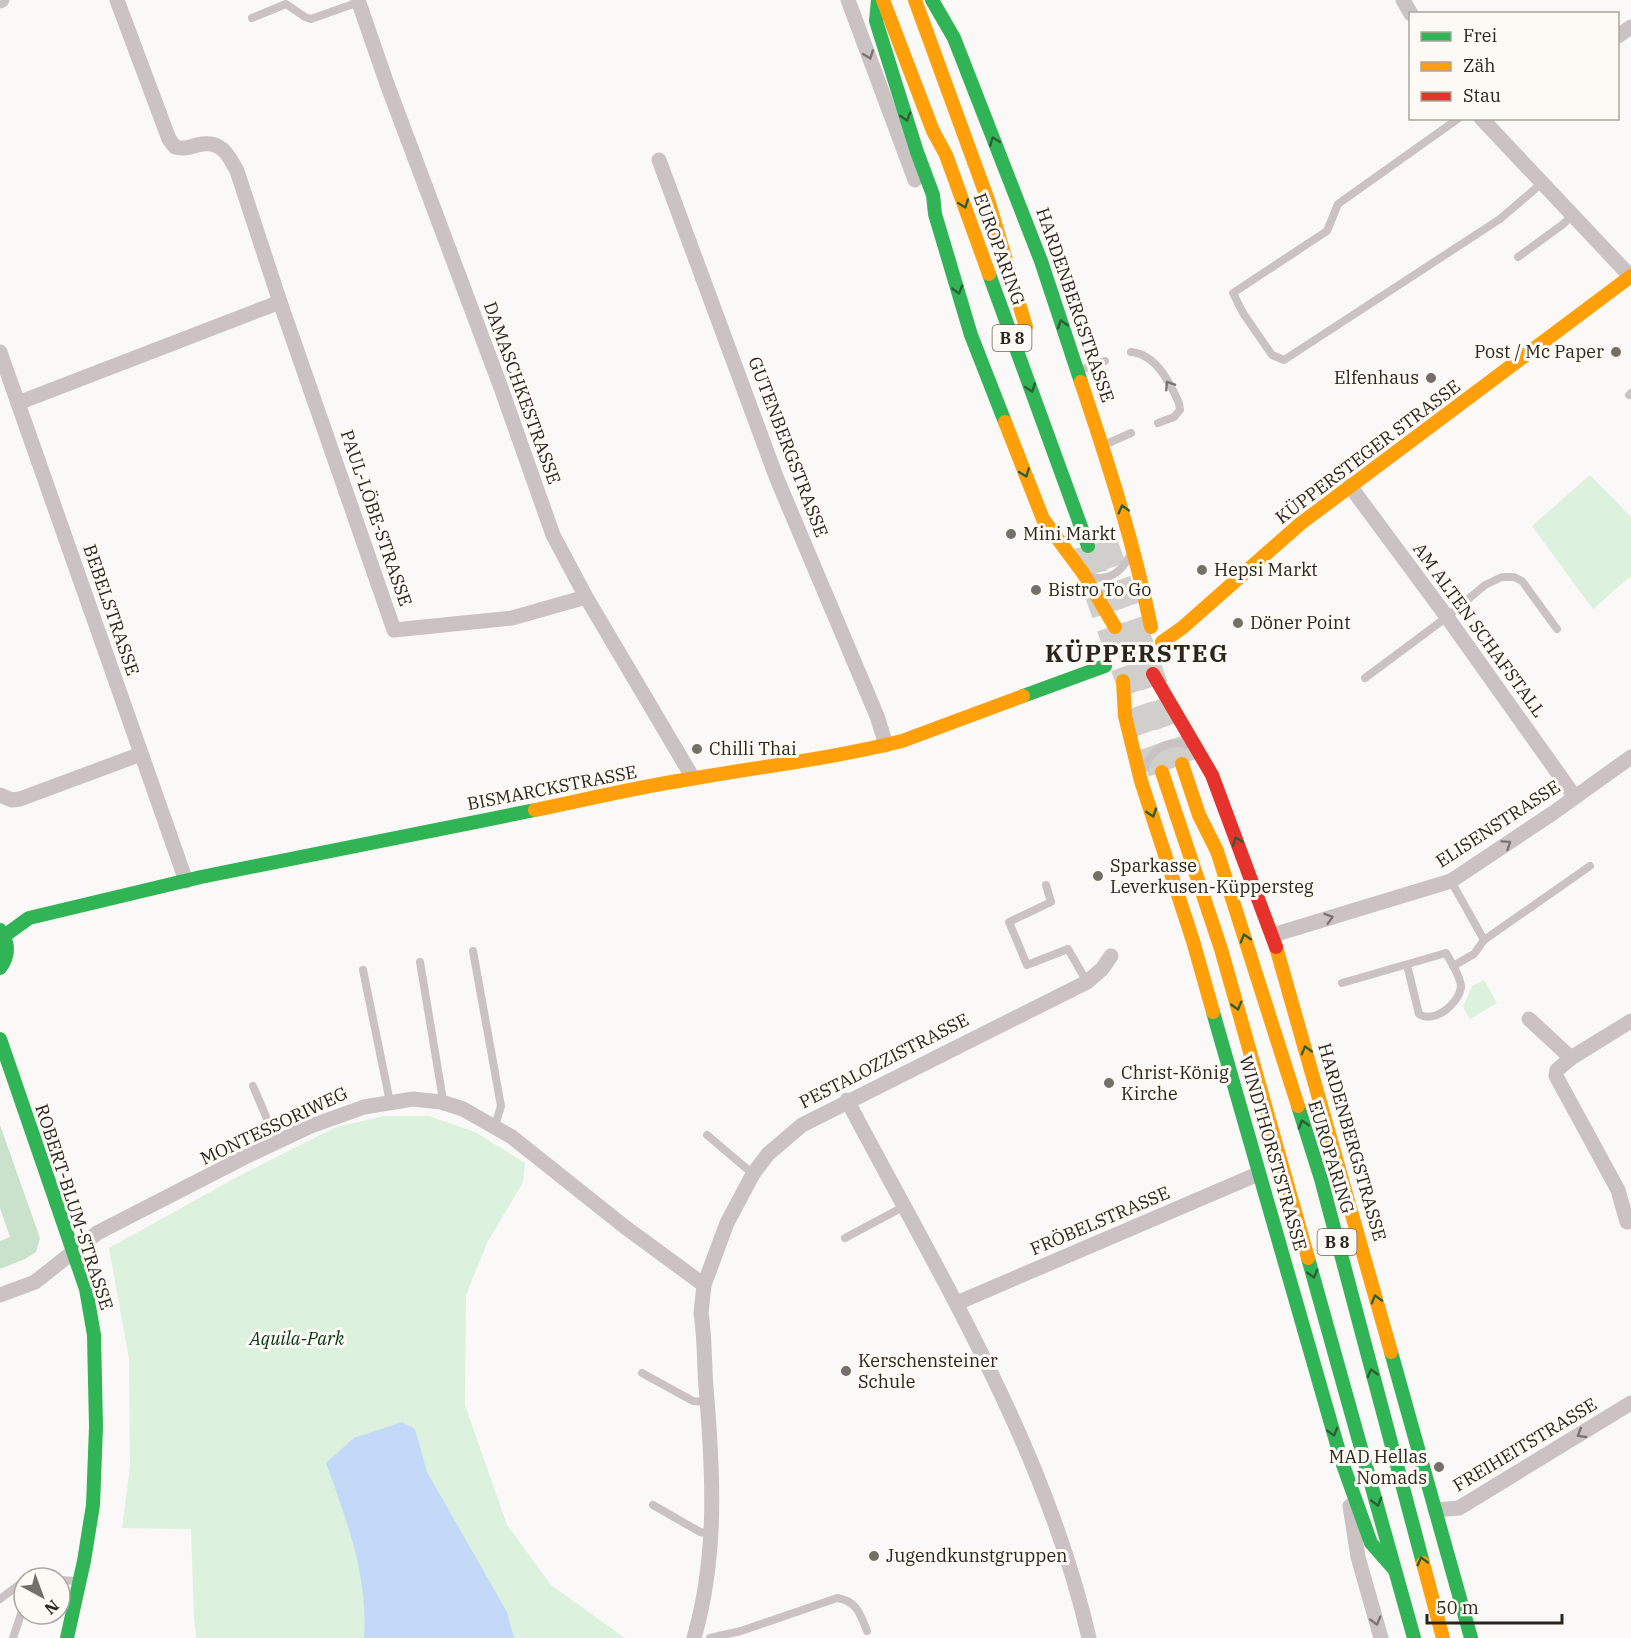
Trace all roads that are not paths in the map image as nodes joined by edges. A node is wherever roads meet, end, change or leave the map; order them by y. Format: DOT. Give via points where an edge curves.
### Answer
graph roads {
  1 [pos="117,0"];
  2 [pos="849,0"];
  3 [pos="878,0"];
  4 [pos="883,0"];
  5 [pos="915,0"];
  6 [pos="932,0"];
  7 [pos="947,0"];
  8 [pos="358,1"];
  9 [pos="252,18"];
  10 [pos="954,38"];
  11 [pos="1456,120"];
  12 [pos="1487,121"];
  13 [pos="659,160"];
  14 [pos="1541,184"];
  15 [pos="934,214"];
  16 [pos="1572,216"];
  17 [pos="1518,257"];
  18 [pos="1631,276"];
  19 [pos="280,302"];
  20 [pos="1031,343"];
  21 [pos="0,352"];
  22 [pos="1131,352"];
  23 [pos="1105,361"];
  24 [pos="1078,371"];
  25 [pos="18,403"];
  26 [pos="1158,423"];
  27 [pos="1131,433"];
  28 [pos="1103,446"];
  29 [pos="1350,486"];
  30 [pos="1132,545"];
  31 [pos="1088,546"];
  32 [pos="1083,573"];
  33 [pos="586,597"];
  34 [pos="1447,617"];
  35 [pos="1140,623"];
  36 [pos="1557,629"];
  37 [pos="1162,642"];
  38 [pos="1102,650"];
  39 [pos="1159,665"];
  40 [pos="1105,666"];
  41 [pos="1365,678"];
  42 [pos="1123,681"];
  43 [pos="886,745"];
  44 [pos="1200,752"];
  45 [pos="141,754"];
  46 [pos="1631,757"];
  47 [pos="1182,764"];
  48 [pos="1162,772"];
  49 [pos="693,778"];
  50 [pos="1142,781"];
  51 [pos="0,795"];
  52 [pos="1575,797"];
  53 [pos="1590,866"];
  54 [pos="186,881"];
  55 [pos="1451,881"];
  56 [pos="1046,885"];
  57 [pos="2,933"];
  58 [pos="1273,935"];
  59 [pos="1484,940"];
  60 [pos="473,951"];
  61 [pos="1111,956"];
  62 [pos="420,962"];
  63 [pos="1407,965"];
  64 [pos="1453,966"];
  65 [pos="0,968"];
  66 [pos="363,970"];
  67 [pos="1087,982"];
  68 [pos="1342,983"];
  69 [pos="1529,1019"];
  70 [pos="1631,1021"];
  71 [pos="0,1039"];
  72 [pos="1571,1058"];
  73 [pos="254,1086"];
  74 [pos="848,1100"];
  75 [pos="390,1102"];
  76 [pos="441,1102"];
  77 [pos="495,1126"];
  78 [pos="707,1135"];
  79 [pos="277,1142"];
  80 [pos="753,1174"];
  81 [pos="1258,1174"];
  82 [pos="903,1207"];
  83 [pos="1627,1222"];
  84 [pos="845,1238"];
  85 [pos="72,1254"];
  86 [pos="704,1285"];
  87 [pos="0,1295"];
  88 [pos="957,1303"];
  89 [pos="642,1373"];
  90 [pos="707,1401"];
  91 [pos="1631,1403"];
  92 [pos="1342,1462"];
  93 [pos="653,1505"];
  94 [pos="1435,1510"];
  95 [pos="712,1534"];
  96 [pos="1397,1573"];
  97 [pos="72,1581"];
  98 [pos="79,1582"];
  99 [pos="867,1631"];
  100 [pos="67,1638"];
  101 [pos="694,1638"];
  102 [pos="710,1638"];
  103 [pos="1089,1638"];
  104 [pos="1381,1638"];
  105 [pos="1414,1638"];
  106 [pos="1443,1638"];
  107 [pos="1471,1638"];
  1 -- 19 [label="street, PAUL-LÖBE-STRASSE" via="174,147 186,150 203,144 219,146 229,156"];
  2 -- 15 [label="street, one-way" via="923,199"];
  3 -- 15 [label="main road, one-way" via="876,21 933,195"];
  4 -- 31 [label="main road, EUROPARING / B 8, one-way" via="946,156"];
  5 -- 20 [label="main road, EUROPARING / B 8" via="987,197"];
  6 -- 10 [label="main road"];
  7 -- 10 [label="street, HARDENBERGSTRASSE"];
  8 -- 9 [label="lane" via="311,19 288,4"];
  8 -- 33 [label="street, DAMASCHKESTRASSE" via="553,536"];
  24 -- 10 [label="main road, HARDENBERGSTRASSE, one-way" via="1041,261"];
  11 -- 14 [label="lane" via="1338,204 1327,231 1233,294 1272,355 1284,360 1500,219"];
  12 -- 14 [label="street"];
  13 -- 43 [label="street, GUTENBERGSTRASSE" via="777,478"];
  14 -- 16 [label="street"];
  15 -- 32 [label="main road, one-way" via="971,335 1043,519"];
  16 -- 17 [label="lane"];
  16 -- 18 [label="street"];
  18 -- 29 [label="main road, KÜPPERSTEGER STRASSE"];
  19 -- 25 [label="street"];
  19 -- 33 [label="street, PAUL-LÖBE-STRASSE" via="394,630 512,618"];
  21 -- 25 [label="street, BEBELSTRASSE"];
  26 -- 22 [label="lane, one-way" via="1174,417 1180,410 1179,403 1155,363 1142,353"];
  23 -- 24 [label="lane"];
  24 -- 28 [label="main road, HARDENBERGSTRASSE"];
  25 -- 45 [label="street, BEBELSTRASSE"];
  27 -- 28 [label="lane"];
  30 -- 28 [label="main road, HARDENBERGSTRASSE, one-way"];
  29 -- 34 [label="street, AM ALTEN SCHAFSTALL"];
  29 -- 37 [label="main road, KÜPPERSTEGER STRASSE"];
  30 -- 32 [label="lane" via="1126,563 1107,578"];
  30 -- 35 [label="main road, HARDENBERGSTRASSE"];
  32 -- 35 [label="main road" via="1111,630"];
  33 -- 49 [label="street, DAMASCHKESTRASSE"];
  34 -- 36 [label="lane" via="1485,585 1502,577 1514,577 1522,581"];
  34 -- 41 [label="lane"];
  34 -- 52 [label="street, AM ALTEN SCHAFSTALL"];
  35 -- 37 [label="main road" via="1156,632"];
  37 -- 39 [label="main road"];
  38 -- 40 [label="main road"];
  39 -- 42 [label="main road" via="1141,681"];
  39 -- 44 [label="main road, HARDENBERGSTRASSE" via="1166,700"];
  40 -- 42 [label="main road"];
  40 -- 43 [label="main road, BISMARCKSTRASSE"];
  42 -- 50 [label="main road, WINDTHORSTSTRASSE" via="1125,716"];
  43 -- 49 [label="main road, BISMARCKSTRASSE"];
  44 -- 50 [label="lane" via="1177,741 1160,747 1147,760"];
  58 -- 44 [label="main road, HARDENBERGSTRASSE, one-way"];
  45 -- 51 [label="street" via="20,799"];
  45 -- 54 [label="street, BEBELSTRASSE"];
  46 -- 52 [label="street, ELISENSTRASSE"];
  106 -- 47 [label="main road, EUROPARING / B 8, one-way" via="1321,1179 1217,851 1199,815"];
  48 -- 96 [label="main road, B 8, one-way" via="1221,950"];
  49 -- 54 [label="main road, BISMARCKSTRASSE"];
  50 -- 81 [label="main road, WINDTHORSTSTRASSE, one-way" via="1193,941"];
  55 -- 52 [label="street, ELISENSTRASSE, one-way"];
  53 -- 59 [label="lane"];
  54 -- 57 [label="main road, BISMARCKSTRASSE" via="29,918"];
  58 -- 55 [label="street, ELISENSTRASSE, one-way"];
  55 -- 59 [label="lane"];
  56 -- 67 [label="lane" via="1052,902 1009,922 1027,965 1068,949"];
  57 -- 65 [label="main road" via="8,950"];
  94 -- 58 [label="main road, HARDENBERGSTRASSE, one-way"];
  59 -- 64 [label="lane" via="1474,954"];
  60 -- 77 [label="lane" via="501,1106"];
  61 -- 67 [label="street, PESTALOZZISTRASSE"];
  62 -- 76 [label="lane"];
  63 -- 64 [label="lane" via="1446,953"];
  63 -- 64 [label="lane" via="1419,1014 1424,1017 1453,1004 1459,995 1461,985"];
  63 -- 68 [label="lane"];
  66 -- 75 [label="lane"];
  67 -- 74 [label="street, PESTALOZZISTRASSE"];
  69 -- 72 [label="street"];
  70 -- 72 [label="street"];
  71 -- 85 [label="main road, ROBERT-BLUM-STRASSE"];
  72 -- 83 [label="street" via="1557,1070 1556,1076 1618,1190"];
  73 -- 79 [label="lane"];
  74 -- 80 [label="street, PESTALOZZISTRASSE" via="802,1125 768,1154"];
  74 -- 82 [label="street"];
  75 -- 76 [label="street, MONTESSORIWEG"];
  75 -- 79 [label="street, MONTESSORIWEG" via="364,1107"];
  76 -- 77 [label="street, MONTESSORIWEG"];
  77 -- 86 [label="street, MONTESSORIWEG"];
  78 -- 80 [label="lane"];
  79 -- 85 [label="street, MONTESSORIWEG" via="104,1229"];
  80 -- 86 [label="street, PESTALOZZISTRASSE" via="727,1223"];
  81 -- 88 [label="street, FRÖBELSTRASSE"];
  81 -- 92 [label="main road, WINDTHORSTSTRASSE, one-way"];
  82 -- 84 [label="lane"];
  82 -- 88 [label="street"];
  85 -- 87 [label="street, MONTESSORIWEG" via="35,1282"];
  85 -- 98 [label="main road, ROBERT-BLUM-STRASSE" via="91,1311 96,1373 92,1509"];
  86 -- 90 [label="street, PESTALOZZISTRASSE" via="701,1313"];
  88 -- 103 [label="street" via="1029,1457 1080,1598"];
  89 -- 90 [label="lane" via="693,1401"];
  90 -- 95 [label="street, PESTALOZZISTRASSE"];
  91 -- 94 [label="street, FREIHEITSTRASSE, one-way" via="1459,1508"];
  92 -- 96 [label="main road" via="1371,1543"];
  92 -- 104 [label="street, WINDTHORSTSTRASSE, one-way" via="1358,1557"];
  93 -- 95 [label="lane" via="700,1532"];
  94 -- 107 [label="main road, HARDENBERGSTRASSE"];
  95 -- 101 [label="street, PESTALOZZISTRASSE"];
  96 -- 105 [label="main road, B 8"];
  97 -- 98 [label="lane"];
  98 -- 100 [label="main road, ROBERT-BLUM-STRASSE"];
  99 -- 102 [label="lane" via="858,1610 847,1600 837,1598"];
}
